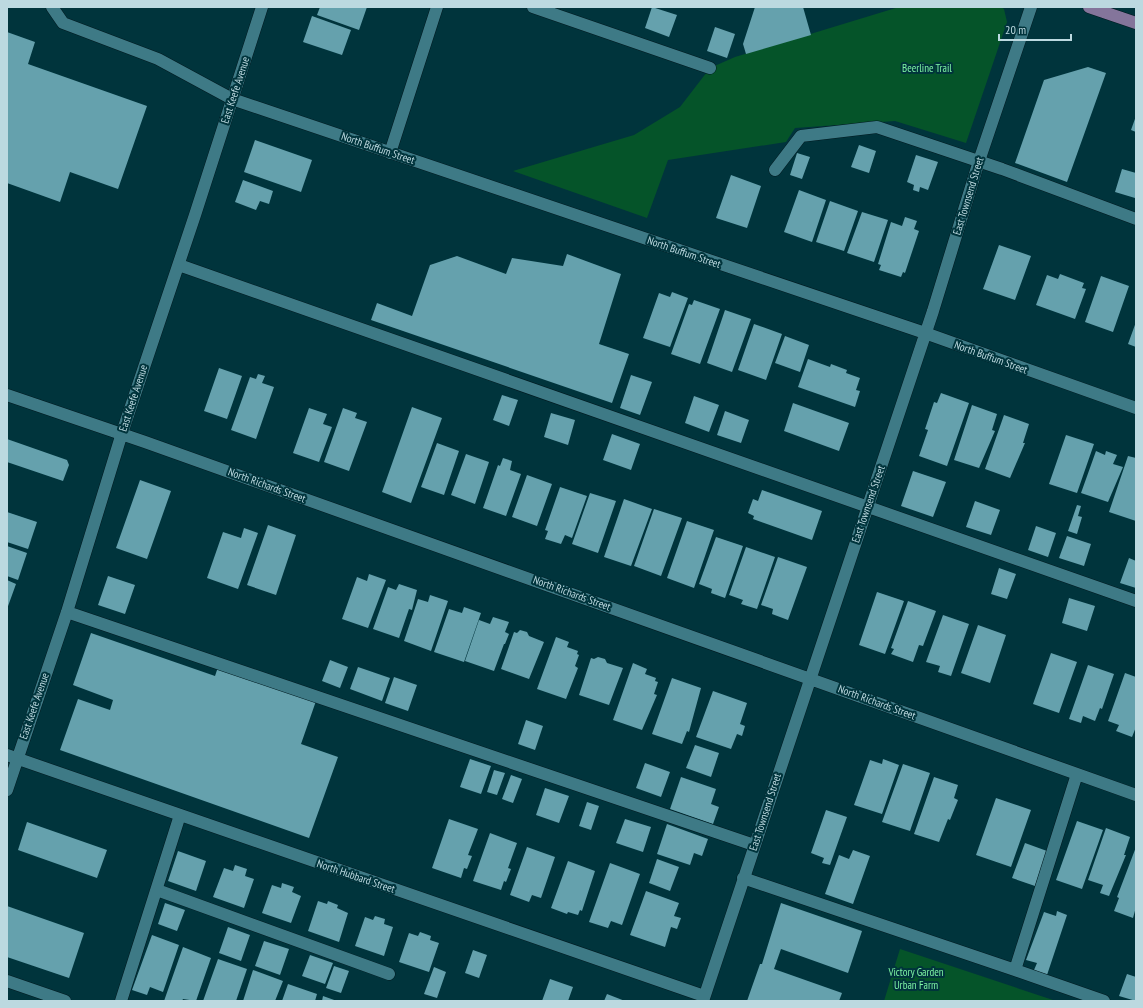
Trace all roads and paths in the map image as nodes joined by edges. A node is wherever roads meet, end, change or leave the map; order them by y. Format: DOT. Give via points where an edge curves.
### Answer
graph roads {
  1 [pos="52,7"];
  2 [pos="262,7"];
  3 [pos="437,7"];
  4 [pos="532,7"];
  5 [pos="1031,7"];
  6 [pos="1089,7"];
  7 [pos="1136,23"];
  8 [pos="710,68"];
  9 [pos="232,99"];
  10 [pos="390,152"];
  11 [pos="979,161"];
  12 [pos="775,170"];
  13 [pos="1136,219"];
  14 [pos="178,265"];
  15 [pos="925,333"];
  16 [pos="7,395"];
  17 [pos="1136,408"];
  18 [pos="122,433"];
  19 [pos="867,506"];
  20 [pos="1136,601"];
  21 [pos="67,612"];
  22 [pos="809,678"];
  23 [pos="12,757"];
  24 [pos="1077,774"];
  25 [pos="7,790"];
  26 [pos="1136,794"];
  27 [pos="180,815"];
  28 [pos="754,845"];
  29 [pos="743,878"];
  30 [pos="157,890"];
  31 [pos="1015,970"];
  32 [pos="389,974"];
  33 [pos="7,981"];
  34 [pos="703,999"];
  35 [pos="65,1001"];
  36 [pos="121,1001"];
  37 [pos="1104,1001"];
  1 -- 9 [label="street, North Buffum Street" via="63,23 158,59"];
  2 -- 9 [label="street, East Keefe Avenue"];
  3 -- 10 [label="street"];
  4 -- 8 [label="street"];
  5 -- 11 [label="street, East Townsend Street"];
  6 -- 7 [label="main road"];
  9 -- 10 [label="street, North Buffum Street"];
  9 -- 14 [label="street, East Keefe Avenue"];
  10 -- 15 [label="street, North Buffum Street"];
  11 -- 12 [label="street" via="877,127 801,136"];
  11 -- 13 [label="street"];
  11 -- 15 [label="street, East Townsend Street"];
  14 -- 18 [label="street, East Keefe Avenue"];
  14 -- 19 [label="street"];
  15 -- 17 [label="street, North Buffum Street"];
  15 -- 19 [label="street, East Townsend Street"];
  16 -- 18 [label="street, North Richards Street"];
  18 -- 21 [label="street, East Keefe Avenue"];
  18 -- 22 [label="street, North Richards Street"];
  19 -- 20 [label="street"];
  19 -- 22 [label="street, East Townsend Street"];
  21 -- 23 [label="street, East Keefe Avenue"];
  21 -- 28 [label="street"];
  22 -- 24 [label="street, North Richards Street"];
  22 -- 28 [label="street, East Townsend Street"];
  23 -- 25 [label="street, East Keefe Avenue"];
  23 -- 27 [label="street, North Hubbard Street"];
  24 -- 26 [label="street, North Richards Street"];
  24 -- 31 [label="street"];
  27 -- 30 [label="street"];
  27 -- 34 [label="street, North Hubbard Street"];
  28 -- 29 [label="street, East Townsend Street"];
  29 -- 31 [label="street"];
  29 -- 34 [label="street, East Townsend Street"];
  30 -- 32 [label="street"];
  30 -- 36 [label="street"];
  31 -- 37 [label="street"];
  33 -- 35 [label="street"];
}
